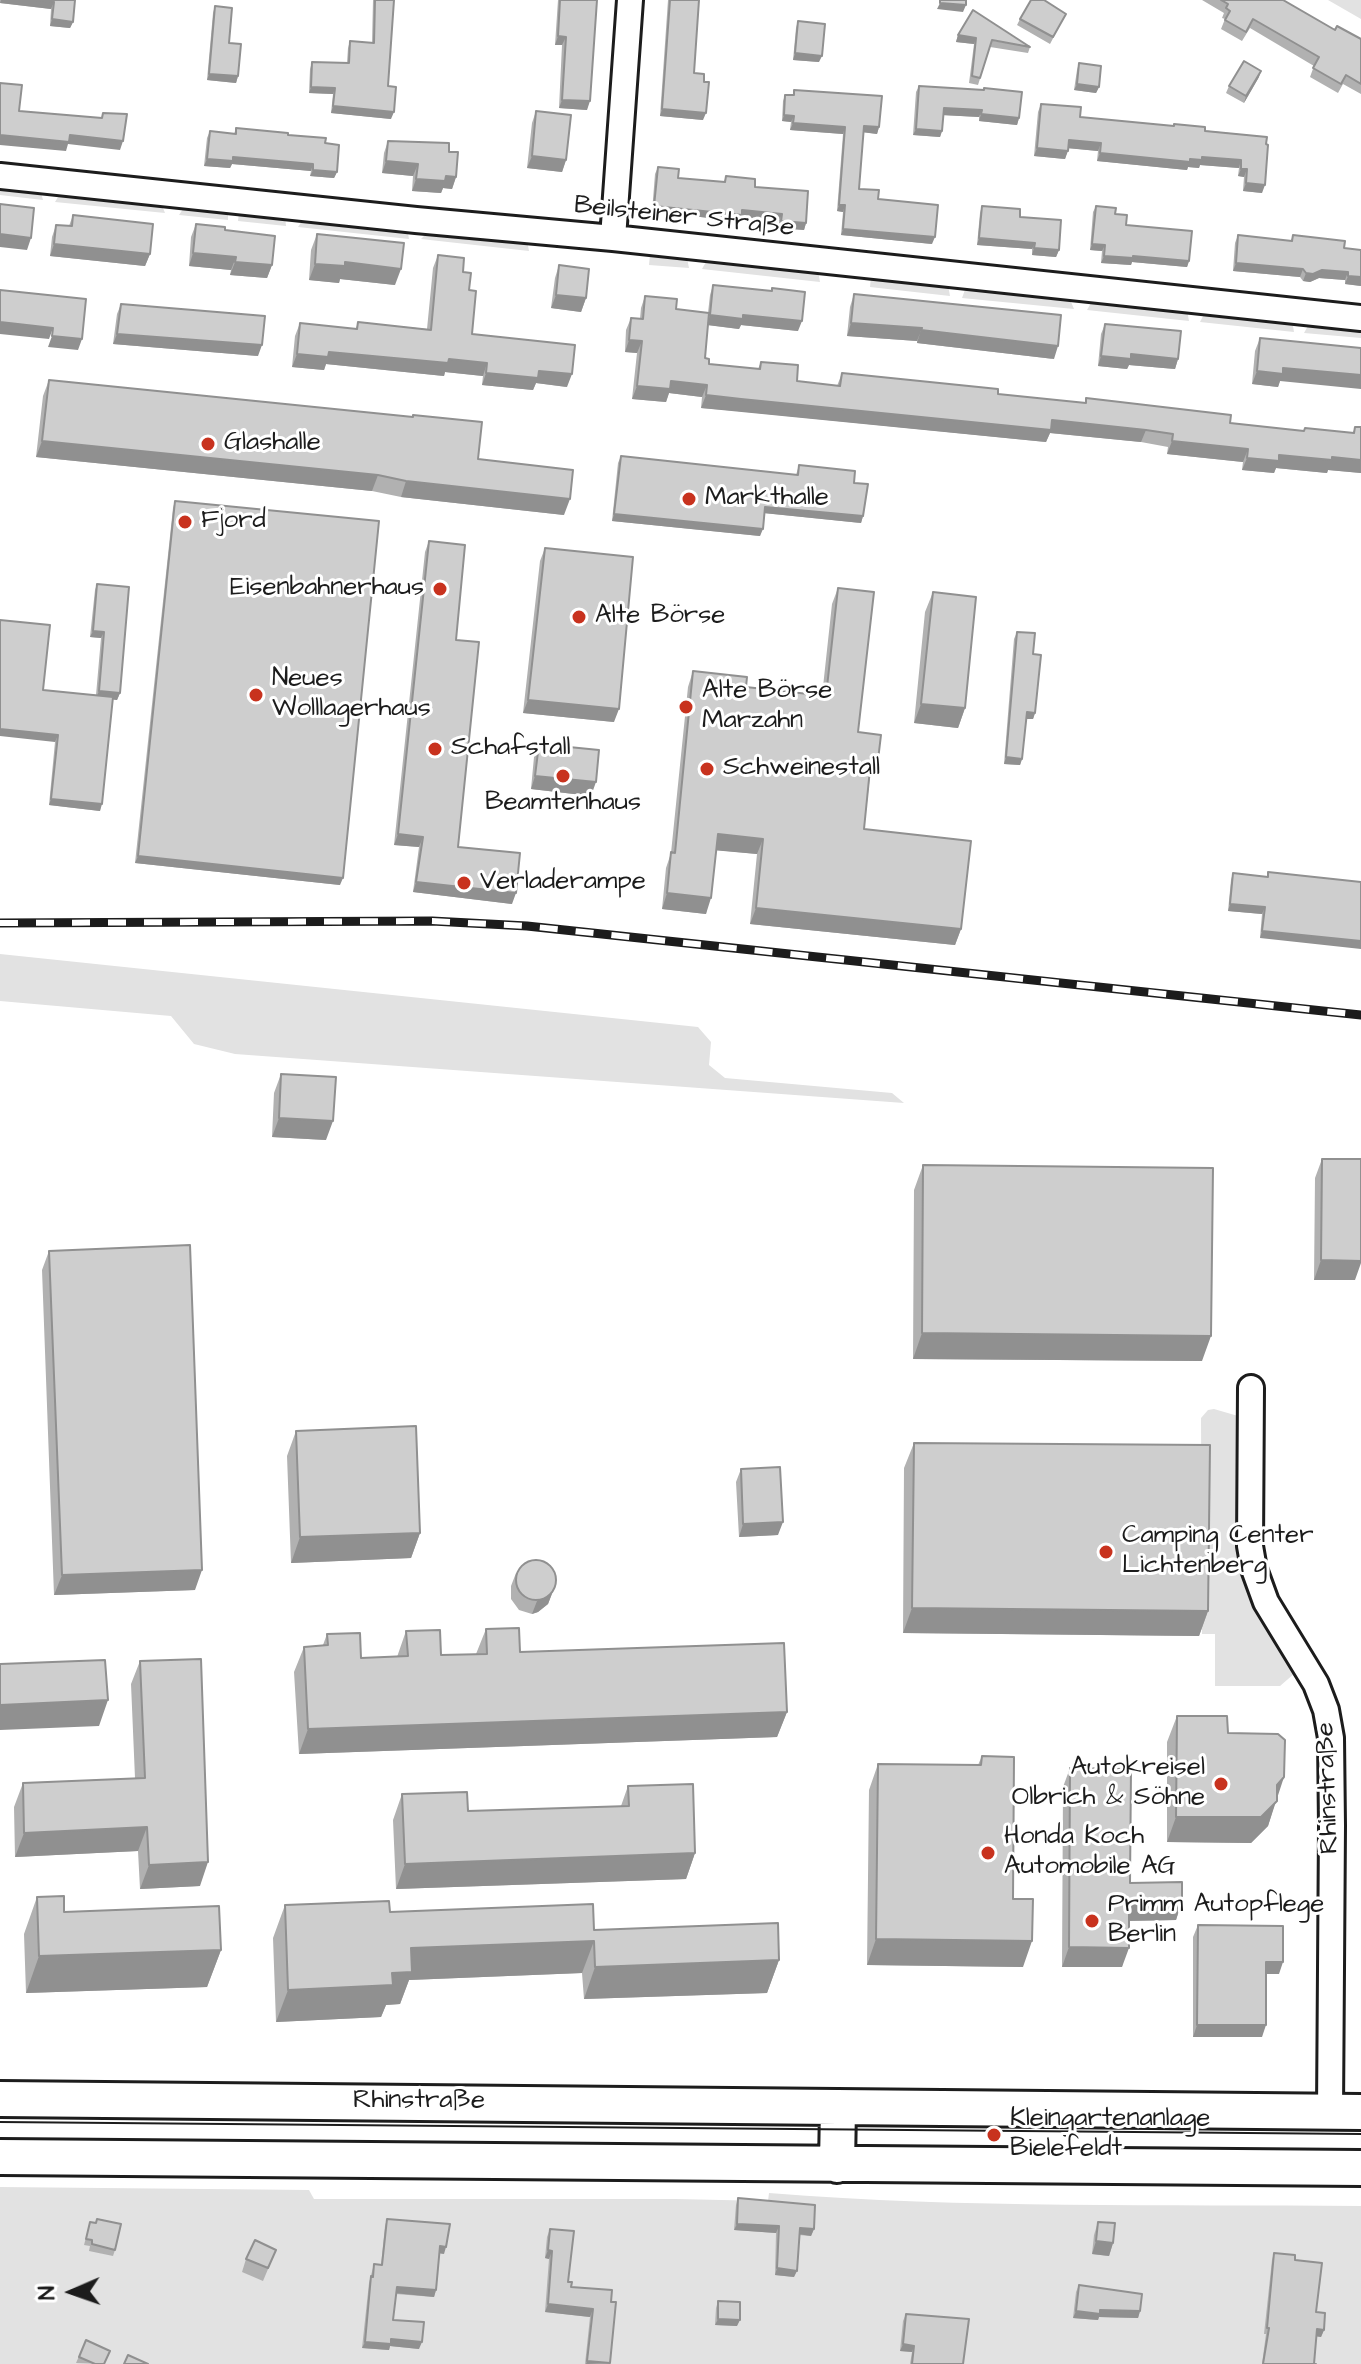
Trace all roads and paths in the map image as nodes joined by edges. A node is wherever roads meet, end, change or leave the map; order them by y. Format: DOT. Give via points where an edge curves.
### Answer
graph roads {
  1 [pos="630,0"];
  2 [pos="0,176"];
  3 [pos="613,238"];
  4 [pos="1361,318"];
  5 [pos="1251,1388"];
  6 [pos="0,2099"];
  7 [pos="838,2107"];
  8 [pos="1346,2112"];
  9 [pos="0,2157"];
  10 [pos="837,2165"];
  11 [pos="1361,2168"];
  1 -- 3 [label="street"];
  2 -- 3 [label="street, Beilsteiner Straße"];
  3 -- 4 [label="street, Beilsteiner Straße"];
  5 -- 8 [label="street, Rhinstraße" via="1254,1569 1266,1602 1316,1684 1331,1738"];
  6 -- 7 [label="main road, Rhinstraße"];
  7 -- 8 [label="main road, Rhinstraße"];
  7 -- 10 [label="main road"];
  9 -- 10 [label="main road"];
  10 -- 11 [label="main road"];
}
